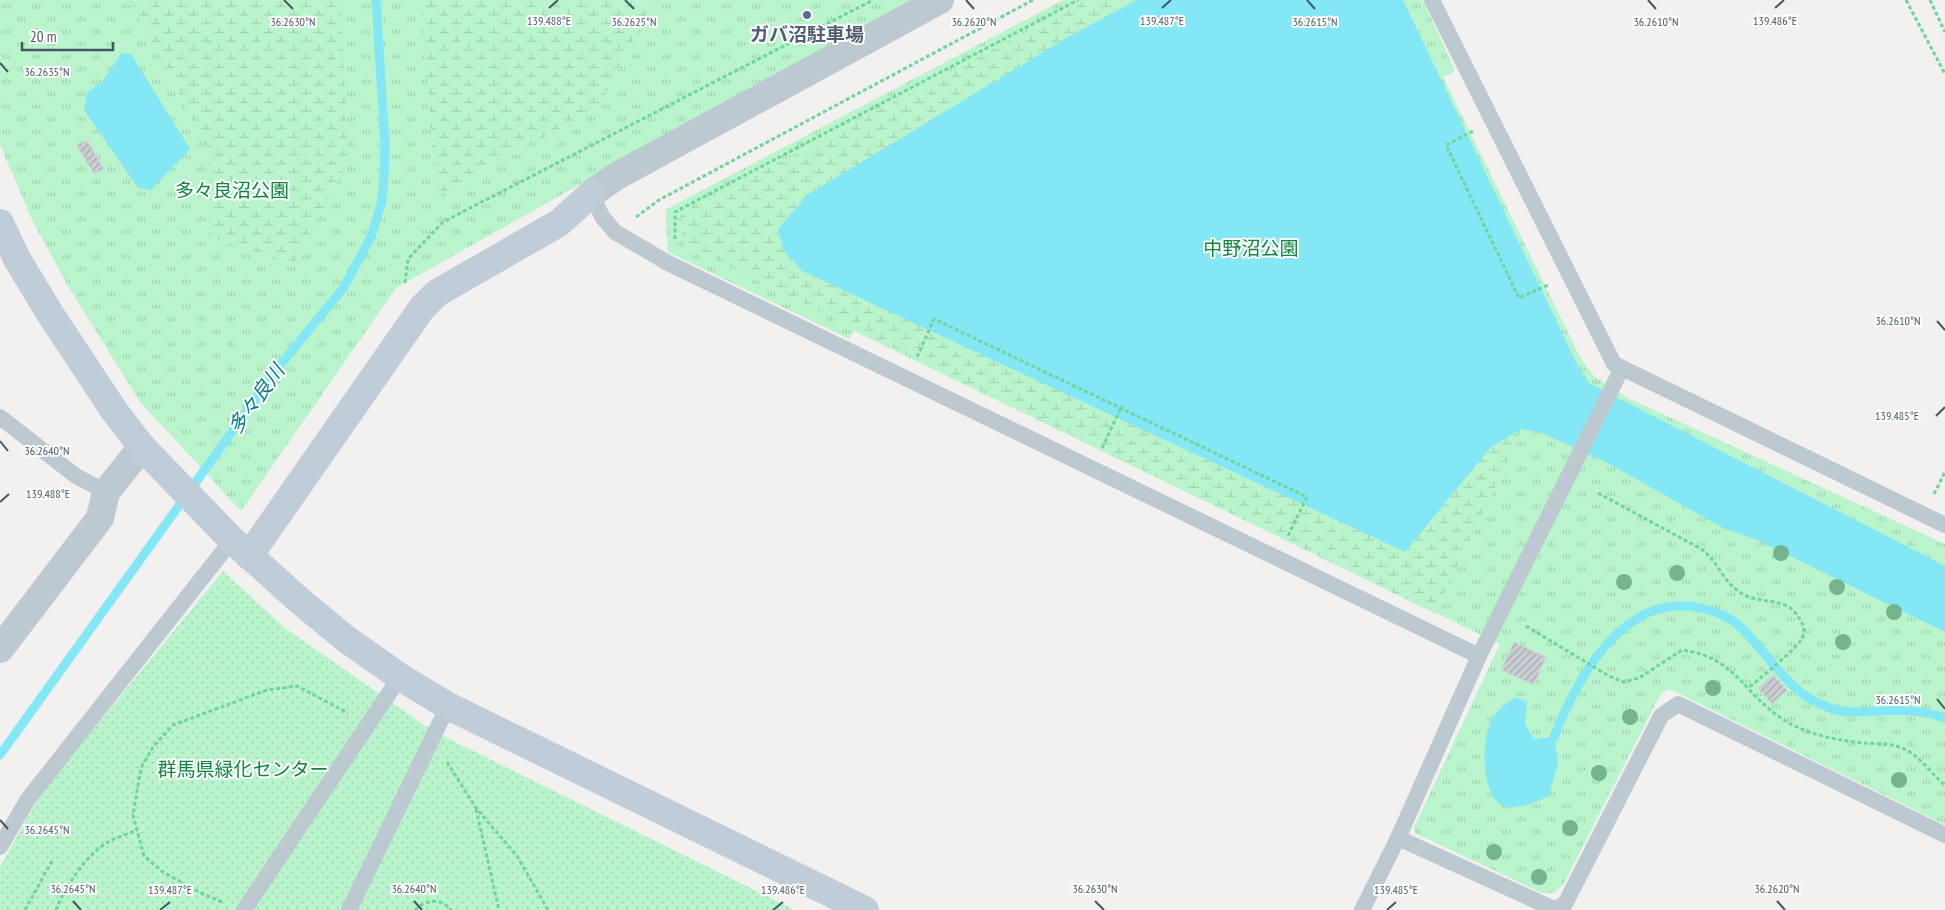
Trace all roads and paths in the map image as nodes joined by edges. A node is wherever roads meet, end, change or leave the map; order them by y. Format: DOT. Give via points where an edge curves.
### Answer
graph roads {
  1 [pos="873,0"];
  2 [pos="940,0"];
  3 [pos="1033,0"];
  4 [pos="1078,0"];
  5 [pos="1432,0"];
  6 [pos="1906,0"];
  7 [pos="1930,0"];
  8 [pos="1945,32"];
  9 [pos="1945,74"];
  10 [pos="1476,130"];
  11 [pos="591,194"];
  12 [pos="0,222"];
  13 [pos="615,232"];
  14 [pos="675,240"];
  15 [pos="1553,282"];
  16 [pos="404,289"];
  17 [pos="920,350"];
  18 [pos="1622,368"];
  19 [pos="1121,408"];
  20 [pos="0,417"];
  21 [pos="1106,439"];
  22 [pos="148,452"];
  23 [pos="106,492"];
  24 [pos="1598,493"];
  25 [pos="1945,525"];
  26 [pos="1291,530"];
  27 [pos="234,542"];
  28 [pos="1526,626"];
  29 [pos="0,649"];
  30 [pos="1480,656"];
  31 [pos="400,677"];
  32 [pos="1748,688"];
  33 [pos="448,706"];
  34 [pos="369,724"];
  35 [pos="432,738"];
  36 [pos="1945,785"];
  37 [pos="476,808"];
  38 [pos="137,830"];
  39 [pos="1945,835"];
  40 [pos="1398,838"];
  41 [pos="0,847"];
  42 [pos="52,860"];
  43 [pos="225,904"];
  44 [pos="25,910"];
  45 [pos="56,910"];
  46 [pos="244,910"];
  47 [pos="349,910"];
  48 [pos="415,910"];
  49 [pos="451,910"];
  50 [pos="499,910"];
  51 [pos="548,910"];
  52 [pos="865,910"];
  53 [pos="1362,910"];
  1 -- 16 [label="path" via="443,222 408,259"];
  2 -- 11 [label="street"];
  3 -- 13 [label="path" via="659,200"];
  4 -- 14 [label="path" via="675,212"];
  5 -- 18 [label="lane" via="1608,356"];
  6 -- 9 [label="path"];
  7 -- 8 [label="path"];
  10 -- 15 [label="path" via="1446,145 1519,298"];
  11 -- 13 [label="lane" via="603,218"];
  11 -- 27 [label="street" via="559,223 437,294 422,308"];
  12 -- 22 [label="street" via="17,259 49,312 116,412"];
  13 -- 30 [label="lane" via="668,263"];
  17 -- 19 [label="path" via="934,319"];
  18 -- 25 [label="lane"];
  18 -- 30 [label="lane"];
  19 -- 21 [label="path"];
  19 -- 26 [label="path" via="1308,496"];
  20 -- 23 [label="lane" via="76,476"];
  22 -- 23 [label="street"];
  22 -- 27 [label="street"];
  23 -- 29 [label="street" via="100,518"];
  24 -- 32 [label="path" via="1703,550 1738,591 1764,602 1788,606 1803,624 1803,637 1796,646"];
  27 -- 31 [label="street" via="346,639"];
  27 -- 41 [label="lane" via="28,799"];
  28 -- 32 [label="path" via="1623,682 1639,678 1682,650 1718,661 1733,671"];
  30 -- 40 [label="lane"];
  31 -- 33 [label="street"];
  31 -- 34 [label="lane"];
  32 -- 36 [label="path" via="1763,705 1804,731 1900,747 1916,756"];
  33 -- 35 [label="lane"];
  33 -- 52 [label="street"];
  34 -- 38 [label="path" via="297,686 267,690 174,725 153,747 141,768 133,815"];
  34 -- 46 [label="lane"];
  35 -- 37 [label="path"];
  35 -- 47 [label="lane"];
  37 -- 50 [label="path"];
  37 -- 51 [label="path" via="517,856"];
  38 -- 43 [label="path" via="144,856 163,872"];
  38 -- 45 [label="path" via="107,842 86,861 61,896"];
  39 -- 40 [label="lane" via="1678,704 1661,716 1565,904 1554,909"];
  40 -- 53 [label="lane"];
  42 -- 44 [label="path"];
  48 -- 49 [label="path" via="422,903 437,901"];
}
